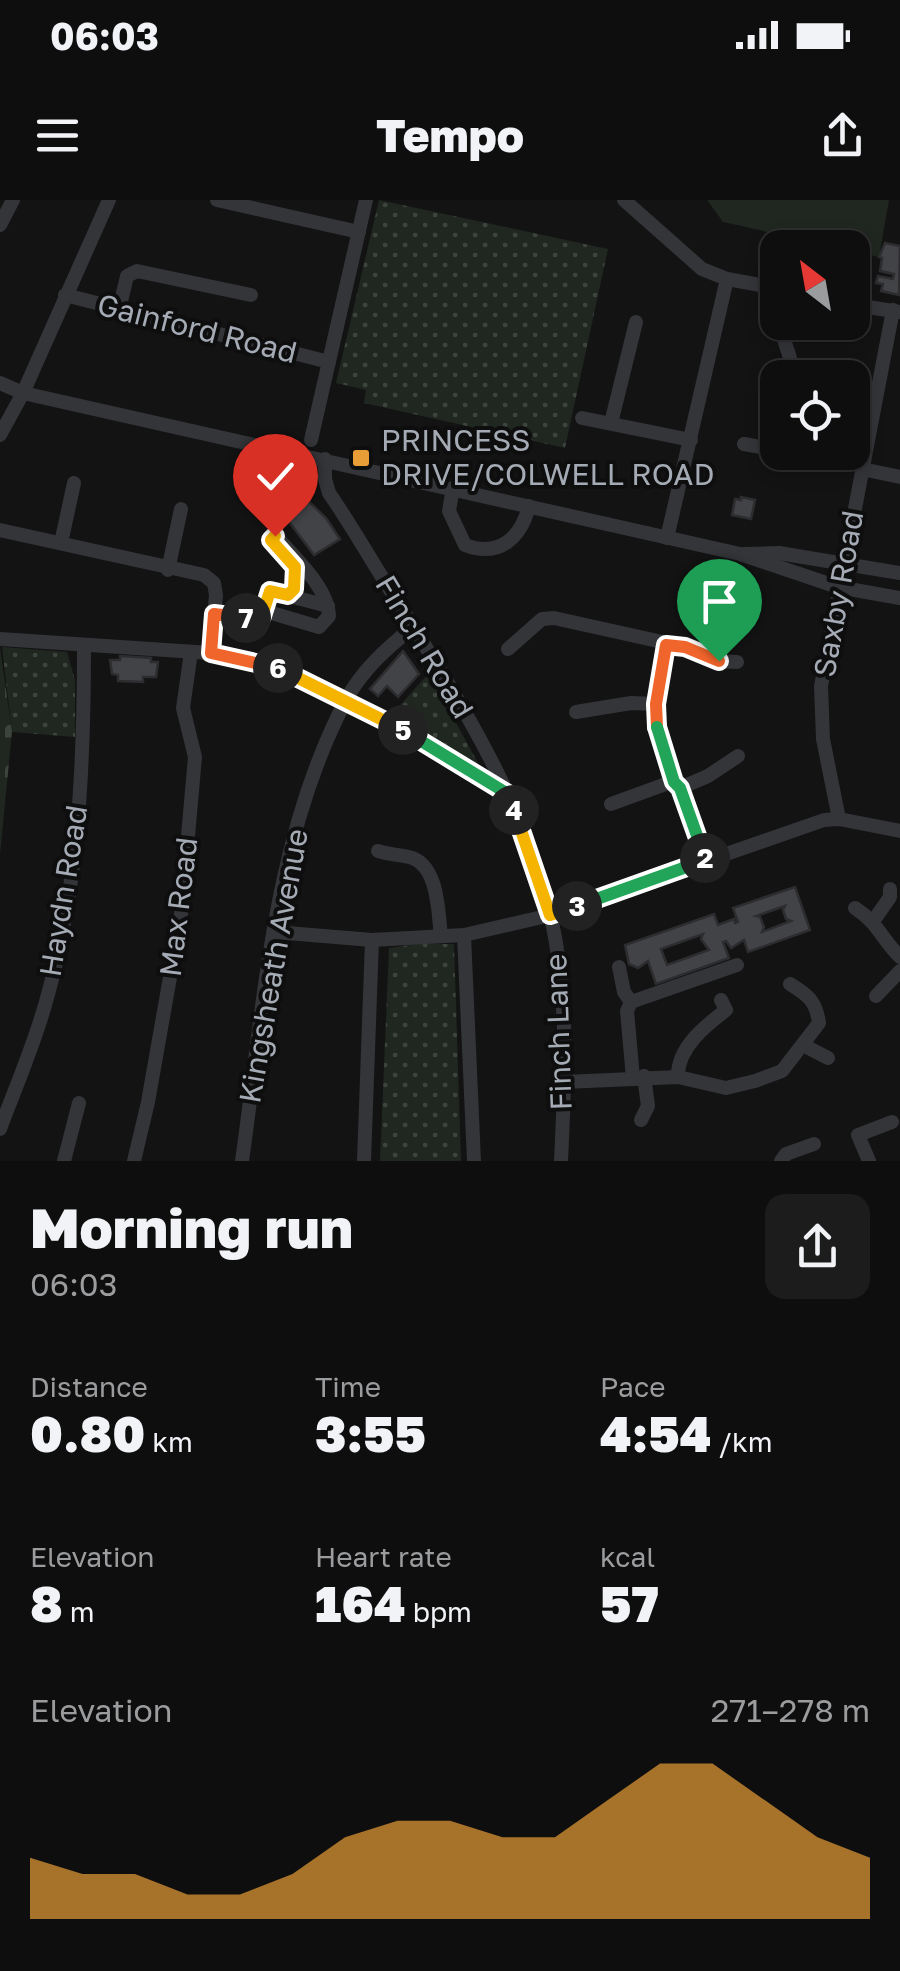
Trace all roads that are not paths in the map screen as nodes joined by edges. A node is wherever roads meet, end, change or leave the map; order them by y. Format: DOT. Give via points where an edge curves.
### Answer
graph roads {
  1 [pos="13,200"];
  2 [pos="109,200"];
  3 [pos="217,200"];
  4 [pos="366,200"];
  5 [pos="624,200"];
  6 [pos="0,225"];
  7 [pos="359,232"];
  8 [pos="728,279"];
  9 [pos="760,285"];
  10 [pos="65,296"];
  11 [pos="251,296"];
  12 [pos="870,307"];
  13 [pos="119,310"];
  14 [pos="897,311"];
  15 [pos="636,322"];
  16 [pos="328,362"];
  17 [pos="0,383"];
  18 [pos="23,392"];
  19 [pos="0,395"];
  20 [pos="582,418"];
  21 [pos="612,424"];
  22 [pos="870,433"];
  23 [pos="0,436"];
  24 [pos="311,440"];
  25 [pos="691,440"];
  26 [pos="744,444"];
  27 [pos="760,446"];
  28 [pos="325,460"];
  29 [pos="342,464"];
  30 [pos="862,470"];
  31 [pos="867,470"];
  32 [pos="900,476"];
  33 [pos="74,483"];
  34 [pos="453,488"];
  35 [pos="336,502"];
  36 [pos="528,506"];
  37 [pos="180,509"];
  38 [pos="0,530"];
  39 [pos="667,538"];
  40 [pos="62,544"];
  41 [pos="740,554"];
  42 [pos="844,562"];
  43 [pos="168,570"];
  44 [pos="900,573"];
  45 [pos="838,587"];
  46 [pos="288,595"];
  47 [pos="900,598"];
  48 [pos="328,606"];
  49 [pos="265,611"];
  50 [pos="214,614"];
  51 [pos="413,627"];
  52 [pos="0,639"];
  53 [pos="666,645"];
  54 [pos="84,646"];
  55 [pos="508,648"];
  56 [pos="191,652"];
  57 [pos="211,653"];
  58 [pos="737,662"];
  59 [pos="346,699"];
  60 [pos="656,704"];
  61 [pos="576,712"];
  62 [pos="738,756"];
  63 [pos="677,785"];
  64 [pos="508,794"];
  65 [pos="611,804"];
  66 [pos="840,819"];
  67 [pos="900,831"];
  68 [pos="378,851"];
  69 [pos="706,860"];
  70 [pos="890,888"];
  71 [pos="855,908"];
  72 [pos="550,915"];
  73 [pos="874,920"];
  74 [pos="275,932"];
  75 [pos="464,935"];
  76 [pos="441,936"];
  77 [pos="372,940"];
  78 [pos="900,956"];
  79 [pos="737,965"];
  80 [pos="619,967"];
  81 [pos="900,971"];
  82 [pos="790,984"];
  83 [pos="876,996"];
  84 [pos="721,1000"];
  85 [pos="631,1002"];
  86 [pos="803,1045"];
  87 [pos="828,1058"];
  88 [pos="638,1077"];
  89 [pos="678,1077"];
  90 [pos="565,1082"];
  91 [pos="78,1103"];
  92 [pos="641,1120"];
  93 [pos="892,1122"];
  94 [pos="0,1129"];
  95 [pos="814,1144"];
  96 [pos="64,1161"];
  97 [pos="134,1161"];
  98 [pos="242,1161"];
  99 [pos="364,1161"];
  100 [pos="474,1161"];
  101 [pos="562,1161"];
  102 [pos="781,1161"];
  103 [pos="869,1161"];
  1 -- 6 [label="street"];
  2 -- 10 [label="street"];
  3 -- 7 [label="street"];
  4 -- 7 [label="street"];
  5 -- 8 [label="street" via="684,256"];
  7 -- 16 [label="street"];
  8 -- 9 [label="street"];
  8 -- 25 [label="street"];
  10 -- 13 [label="street, Gainford Road"];
  10 -- 18 [label="street"];
  11 -- 13 [label="street" via="137,271 127,276"];
  12 -- 14 [label="street"];
  13 -- 16 [label="street, Gainford Road"];
  14 -- 22 [label="street, Saxby Road"];
  15 -- 21 [label="street"];
  16 -- 24 [label="street"];
  17 -- 18 [label="street"];
  18 -- 19 [label="street"];
  18 -- 23 [label="street"];
  18 -- 28 [label="street"];
  20 -- 21 [label="street"];
  21 -- 25 [label="street"];
  25 -- 39 [label="street"];
  26 -- 27 [label="street"];
  28 -- 29 [label="street"];
  28 -- 35 [label="street, Finch Road" via="326,486"];
  29 -- 34 [label="street"];
  29 -- 35 [label="street"];
  30 -- 42 [label="street, Saxby Road"];
  31 -- 32 [label="street"];
  33 -- 40 [label="street"];
  34 -- 36 [label="street"];
  34 -- 36 [label="street" via="450,514 465,545 480,550 496,549 519,530"];
  35 -- 51 [label="street, Finch Road"];
  36 -- 39 [label="street"];
  37 -- 43 [label="street"];
  38 -- 40 [label="street"];
  39 -- 41 [label="street"];
  40 -- 43 [label="street"];
  41 -- 42 [label="street"];
  41 -- 45 [label="street"];
  42 -- 44 [label="street"];
  42 -- 45 [label="street, Saxby Road"];
  43 -- 50 [label="street" via="214,583"];
  45 -- 47 [label="street"];
  45 -- 66 [label="street, Saxby Road" via="821,686 823,740"];
  46 -- 48 [label="street"];
  46 -- 48 [label="street" via="295,567 271,540 275,536"];
  46 -- 49 [label="street" via="270,591"];
  48 -- 49 [label="street" via="330,616 319,627"];
  49 -- 50 [label="street" via="256,619"];
  50 -- 57 [label="street"];
  51 -- 59 [label="street, Kingsheath Avenue" via="366,670"];
  51 -- 64 [label="street, Finch Road"];
  52 -- 54 [label="street"];
  53 -- 55 [label="street" via="554,618 542,619"];
  53 -- 58 [label="street"];
  53 -- 60 [label="street"];
  54 -- 56 [label="street"];
  54 -- 94 [label="street, Haydn Road" via="84,754 68,898 47,999"];
  56 -- 57 [label="street"];
  56 -- 97 [label="street, Max Road" via="183,708 195,757 180,915"];
  57 -- 59 [label="street" via="278,668"];
  59 -- 64 [label="street"];
  59 -- 74 [label="street, Kingsheath Avenue" via="289,849"];
  60 -- 61 [label="street"];
  60 -- 63 [label="street" via="658,736"];
  62 -- 63 [label="street" via="708,776"];
  63 -- 65 [label="street"];
  63 -- 69 [label="street"];
  64 -- 72 [label="street, Finch Lane"];
  66 -- 67 [label="street"];
  66 -- 69 [label="street"];
  68 -- 76 [label="street" via="411,858 428,871"];
  69 -- 72 [label="street"];
  70 -- 73 [label="street"];
  71 -- 73 [label="street"];
  72 -- 75 [label="street"];
  72 -- 90 [label="street, Finch Lane" via="562,983"];
  73 -- 78 [label="street" via="880,937"];
  74 -- 77 [label="street"];
  74 -- 98 [label="street, Kingsheath Avenue"];
  75 -- 76 [label="street"];
  75 -- 100 [label="street"];
  76 -- 77 [label="street"];
  77 -- 99 [label="street"];
  79 -- 85 [label="street"];
  80 -- 85 [label="street"];
  81 -- 83 [label="street"];
  82 -- 86 [label="street" via="817,1006 819,1022"];
  84 -- 89 [label="street" via="726,1010 687,1049"];
  85 -- 88 [label="street"];
  86 -- 87 [label="street"];
  86 -- 89 [label="street" via="782,1070 755,1081 726,1088"];
  88 -- 89 [label="street"];
  88 -- 90 [label="street"];
  88 -- 92 [label="street" via="648,1106"];
  90 -- 101 [label="street, Finch Lane"];
  91 -- 96 [label="street"];
  93 -- 103 [label="street" via="858,1135"];
  95 -- 102 [label="street"];
}
